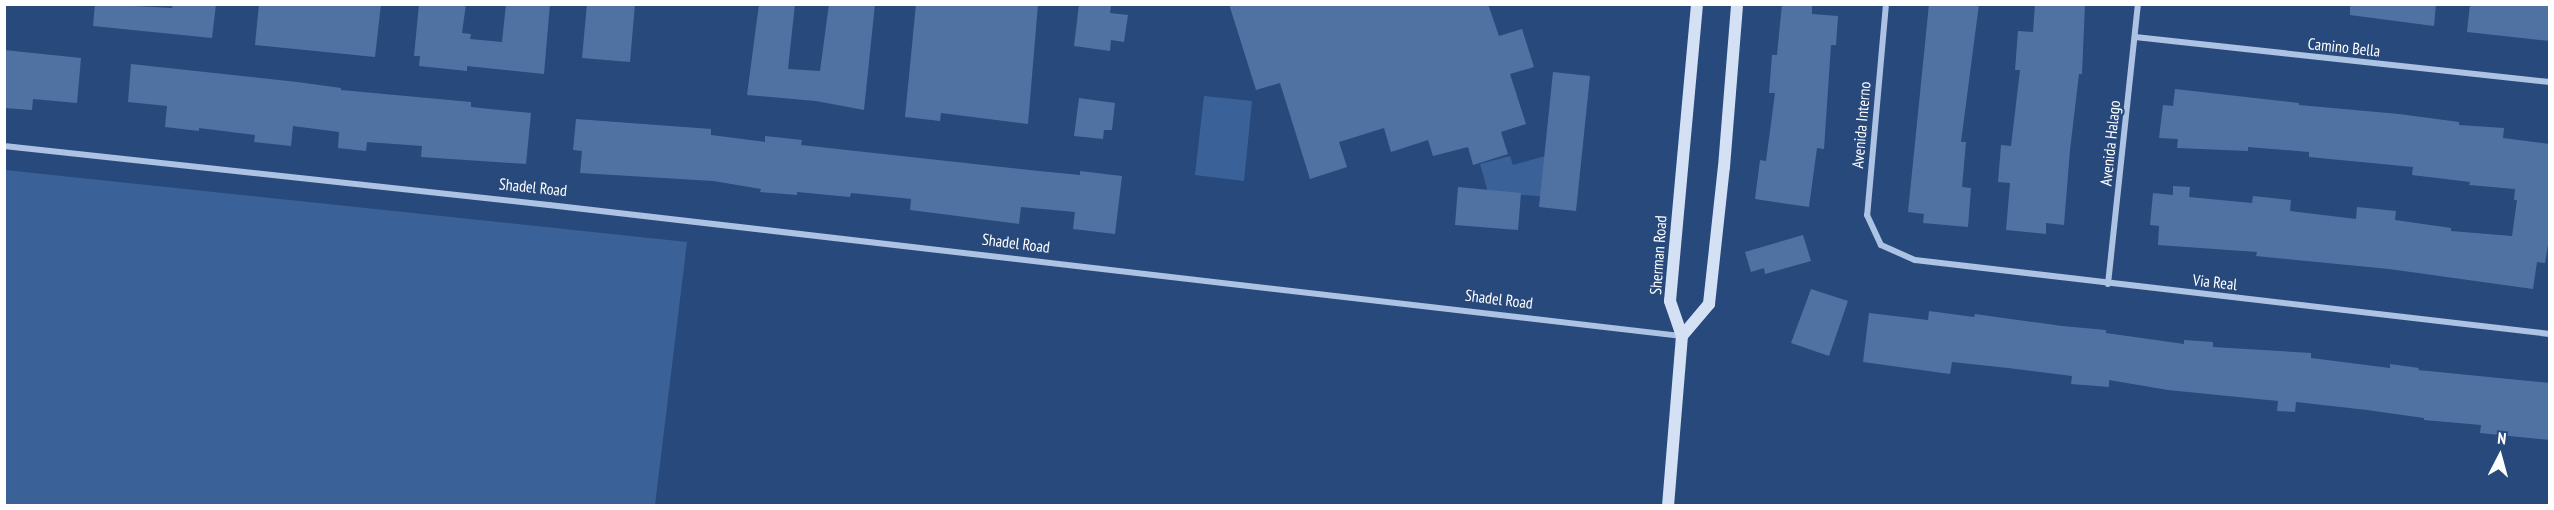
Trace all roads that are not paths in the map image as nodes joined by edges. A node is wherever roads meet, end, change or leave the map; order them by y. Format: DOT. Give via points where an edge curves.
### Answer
graph roads {
  1 [pos="1697,4"];
  2 [pos="1737,4"];
  3 [pos="1886,4"];
  4 [pos="2138,4"];
  5 [pos="2135,37"];
  6 [pos="2550,82"];
  7 [pos="4,146"];
  8 [pos="1881,245"];
  9 [pos="2108,284"];
  10 [pos="2550,334"];
  11 [pos="1682,336"];
  12 [pos="1668,506"];
  1 -- 11 [label="street, Sherman Road" via="1670,301"];
  2 -- 11 [label="street" via="1709,304"];
  3 -- 8 [label="street, Avenida Interno" via="1866,215"];
  4 -- 5 [label="street, Avenida Halago"];
  5 -- 6 [label="street, Camino Bella"];
  5 -- 9 [label="street, Avenida Halago"];
  7 -- 11 [label="street, Shadel Road" via="596,210"];
  8 -- 9 [label="street, Via Real" via="1915,260"];
  9 -- 10 [label="street, Via Real"];
  11 -- 12 [label="street, Sherman Road"];
}
